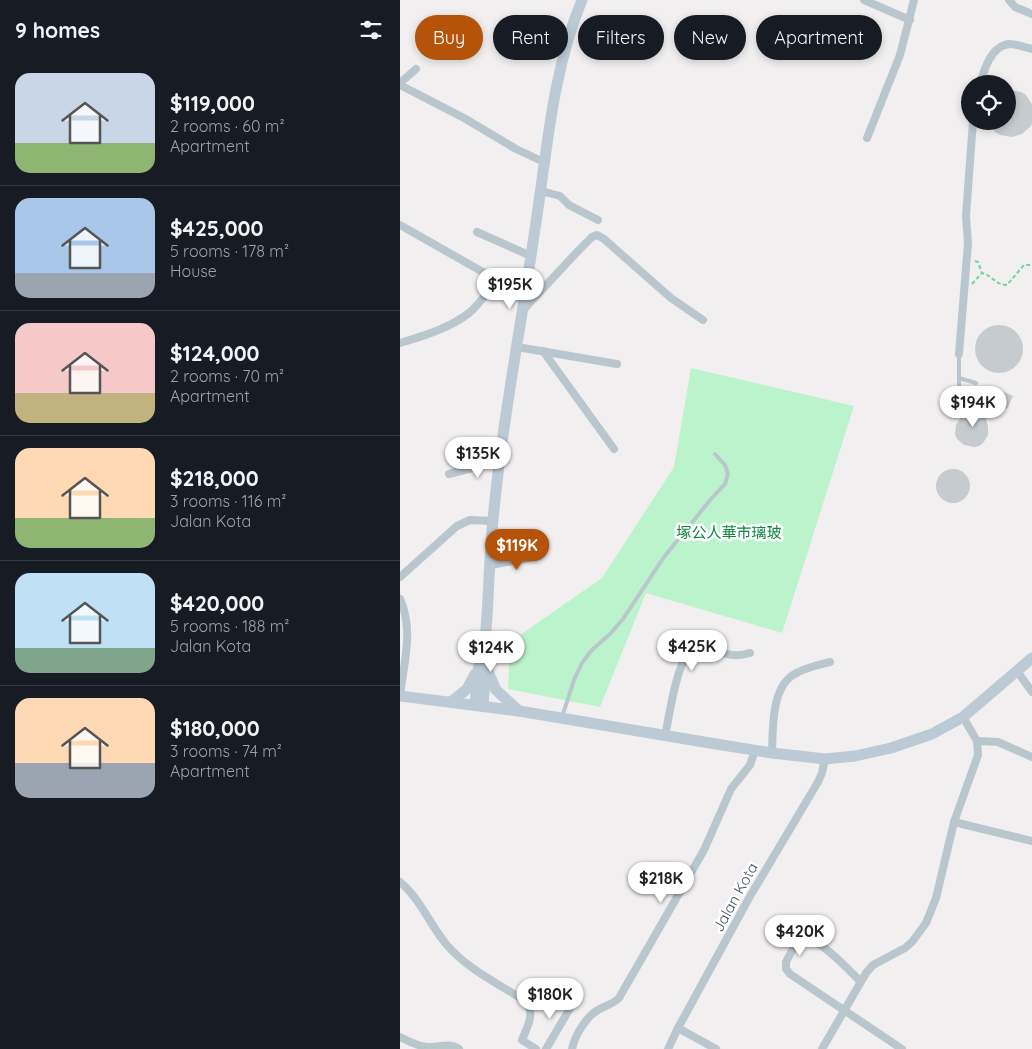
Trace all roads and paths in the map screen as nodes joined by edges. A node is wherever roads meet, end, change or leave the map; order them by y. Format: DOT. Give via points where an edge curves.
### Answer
graph roads {
  1 [pos="582,0"];
  2 [pos="864,0"];
  3 [pos="914,0"];
  4 [pos="1009,0"];
  5 [pos="1032,14"];
  6 [pos="910,20"];
  7 [pos="1032,49"];
  8 [pos="416,69"];
  9 [pos="983,75"];
  10 [pos="400,84"];
  11 [pos="972,130"];
  12 [pos="867,138"];
  13 [pos="546,163"];
  14 [pos="541,191"];
  15 [pos="598,220"];
  16 [pos="400,224"];
  17 [pos="477,232"];
  18 [pos="531,256"];
  19 [pos="966,257"];
  20 [pos="1031,265"];
  21 [pos="497,280"];
  22 [pos="526,293"];
  23 [pos="523,310"];
  24 [pos="704,320"];
  25 [pos="400,343"];
  26 [pos="517,347"];
  27 [pos="543,351"];
  28 [pos="959,354"];
  29 [pos="617,364"];
  30 [pos="959,378"];
  31 [pos="976,383"];
  32 [pos="959,393"];
  33 [pos="614,449"];
  34 [pos="715,454"];
  35 [pos="500,461"];
  36 [pos="449,474"];
  37 [pos="493,521"];
  38 [pos="539,556"];
  39 [pos="491,565"];
  40 [pos="400,577"];
  41 [pos="400,599"];
  42 [pos="750,653"];
  43 [pos="1032,658"];
  44 [pos="830,662"];
  45 [pos="482,667"];
  46 [pos="1017,671"];
  47 [pos="1032,692"];
  48 [pos="400,695"];
  49 [pos="451,702"];
  50 [pos="479,706"];
  51 [pos="519,711"];
  52 [pos="963,716"];
  53 [pos="562,718"];
  54 [pos="665,736"];
  55 [pos="976,741"];
  56 [pos="755,750"];
  57 [pos="772,753"];
  58 [pos="1032,758"];
  59 [pos="825,759"];
  60 [pos="954,822"];
  61 [pos="1032,841"];
  62 [pos="400,882"];
  63 [pos="860,981"];
  64 [pos="573,1003"];
  65 [pos="844,1010"];
  66 [pos="678,1028"];
  67 [pos="400,1037"];
  68 [pos="522,1040"];
  69 [pos="459,1049"];
  70 [pos="518,1049"];
  71 [pos="536,1049"];
  72 [pos="546,1049"];
  73 [pos="572,1049"];
  74 [pos="668,1049"];
  75 [pos="716,1049"];
  76 [pos="822,1049"];
  77 [pos="902,1049"];
  1 -- 13 [label="main road" via="561,68"];
  2 -- 6 [label="street"];
  3 -- 6 [label="street"];
  4 -- 5 [label="street" via="1015,7"];
  6 -- 12 [label="street" via="900,55"];
  7 -- 9 [label="street" via="1010,44 998,49"];
  8 -- 10 [label="street"];
  10 -- 13 [label="street"];
  11 -- 19 [label="street"];
  13 -- 14 [label="main road"];
  14 -- 15 [label="street" via="555,193 568,205"];
  14 -- 18 [label="main road"];
  16 -- 21 [label="street"];
  17 -- 18 [label="street"];
  18 -- 22 [label="main road"];
  19 -- 20 [label="path" via="978,262 982,272 1001,285 1006,285 1024,265"];
  19 -- 28 [label="street"];
  21 -- 22 [label="street"];
  21 -- 25 [label="street" via="461,318 424,336"];
  22 -- 23 [label="main road"];
  23 -- 24 [label="street" via="597,235 671,298"];
  23 -- 26 [label="main road"];
  26 -- 27 [label="street"];
  26 -- 35 [label="main road"];
  27 -- 29 [label="street"];
  27 -- 33 [label="street"];
  28 -- 30 [label="lane"];
  30 -- 31 [label="lane"];
  30 -- 32 [label="lane"];
  34 -- 53 [label="lane" via="725,465 728,474 725,484 664,557 623,619 582,663"];
  35 -- 36 [label="street"];
  35 -- 37 [label="main road"];
  37 -- 39 [label="main road"];
  37 -- 40 [label="street" via="470,520 457,526"];
  38 -- 39 [label="street"];
  39 -- 45 [label="main road"];
  41 -- 48 [label="street" via="408,620 408,633"];
  42 -- 54 [label="street" via="733,656 711,651 691,653 673,694"];
  43 -- 46 [label="main road"];
  44 -- 57 [label="street" via="787,680 775,709"];
  45 -- 49 [label="main road" via="467,689"];
  45 -- 50 [label="main road"];
  45 -- 51 [label="main road" via="496,690"];
  46 -- 47 [label="street"];
  46 -- 52 [label="main road"];
  48 -- 49 [label="main road"];
  49 -- 50 [label="main road"];
  50 -- 51 [label="main road"];
  51 -- 53 [label="main road"];
  52 -- 55 [label="street"];
  52 -- 59 [label="main road" via="932,734 891,748"];
  53 -- 54 [label="main road"];
  54 -- 56 [label="main road"];
  55 -- 58 [label="street" via="998,742"];
  55 -- 60 [label="street" via="978,755"];
  56 -- 57 [label="main road"];
  56 -- 73 [label="street" via="750,765 732,789 704,850 619,998 589,1017"];
  57 -- 59 [label="main road"];
  59 -- 66 [label="street, Jalan Kota" via="822,774"];
  60 -- 61 [label="street"];
  60 -- 63 [label="street" via="936,898 926,923 905,948 873,964"];
  62 -- 68 [label="street" via="457,956 528,1003 531,1017"];
  63 -- 65 [label="street"];
  63 -- 65 [label="street" via="827,949 807,936 799,937 786,962 786,969"];
  64 -- 72 [label="street"];
  65 -- 76 [label="street"];
  65 -- 77 [label="street"];
  66 -- 74 [label="street, Jalan Kota"];
  66 -- 75 [label="street"];
  67 -- 69 [label="street" via="425,1047 448,1045"];
  68 -- 70 [label="street"];
  68 -- 71 [label="street"];
}
